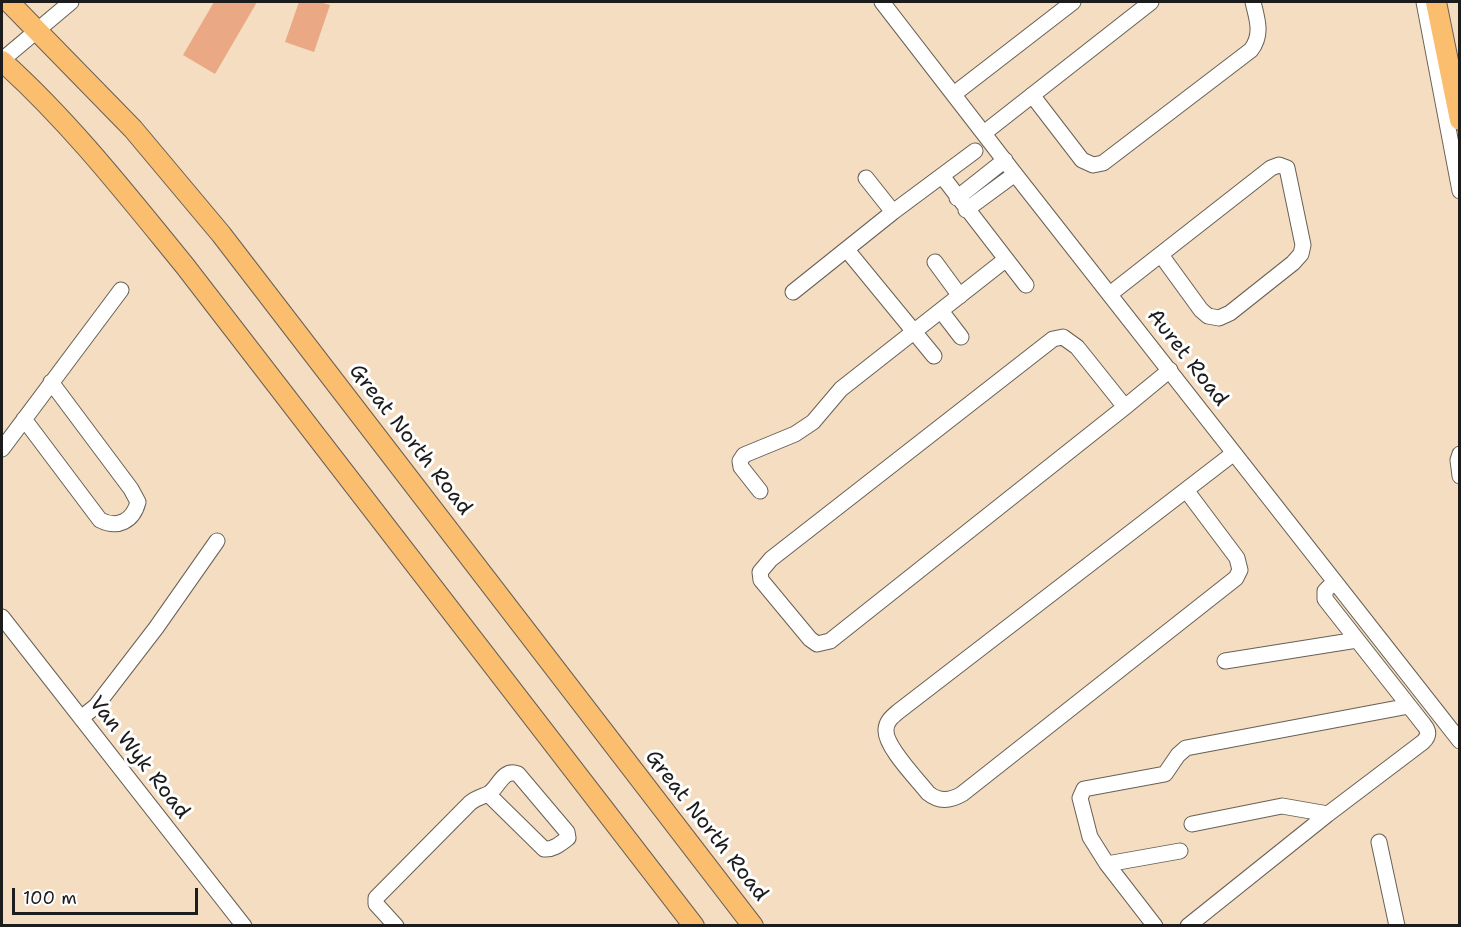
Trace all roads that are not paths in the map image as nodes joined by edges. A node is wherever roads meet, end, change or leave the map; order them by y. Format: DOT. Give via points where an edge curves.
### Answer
graph roads {
  1 [pos="9,2"];
  2 [pos="71,2"];
  3 [pos="882,2"];
  4 [pos="1073,2"];
  5 [pos="1151,2"];
  6 [pos="1253,2"];
  7 [pos="1424,2"];
  8 [pos="1436,2"];
  9 [pos="36,30"];
  10 [pos="2,60"];
  11 [pos="954,94"];
  12 [pos="1032,95"];
  13 [pos="1457,98"];
  14 [pos="1460,120"];
  15 [pos="984,133"];
  16 [pos="975,151"];
  17 [pos="1005,159"];
  18 [pos="1015,174"];
  19 [pos="942,176"];
  20 [pos="866,178"];
  21 [pos="1460,191"];
  22 [pos="962,204"];
  23 [pos="893,212"];
  24 [pos="847,250"];
  25 [pos="1161,255"];
  26 [pos="1005,260"];
  27 [pos="935,262"];
  28 [pos="1026,285"];
  29 [pos="121,290"];
  30 [pos="793,292"];
  31 [pos="1110,294"];
  32 [pos="960,296"];
  33 [pos="941,311"];
  34 [pos="915,331"];
  35 [pos="961,337"];
  36 [pos="934,356"];
  37 [pos="1170,370"];
  38 [pos="51,382"];
  39 [pos="1125,407"];
  40 [pos="24,419"];
  41 [pos="2,449"];
  42 [pos="1234,453"];
  43 [pos="1460,453"];
  44 [pos="1460,476"];
  45 [pos="1186,490"];
  46 [pos="760,491"];
  47 [pos="217,541"];
  48 [pos="1334,582"];
  49 [pos="2,617"];
  50 [pos="1357,640"];
  51 [pos="1225,661"];
  52 [pos="1409,706"];
  53 [pos="81,718"];
  54 [pos="1460,741"];
  55 [pos="489,794"];
  56 [pos="1328,814"];
  57 [pos="1192,824"];
  58 [pos="1379,842"];
  59 [pos="1180,851"];
  60 [pos="1107,864"];
  61 [pos="244,926"];
  62 [pos="396,926"];
  63 [pos="694,926"];
  64 [pos="753,926"];
  65 [pos="1155,926"];
  66 [pos="1188,926"];
  67 [pos="1397,926"];
  1 -- 9 [label="main road, Great North Road"];
  2 -- 9 [label="street"];
  3 -- 11 [label="street, Auret Road"];
  4 -- 11 [label="street"];
  5 -- 12 [label="street"];
  6 -- 12 [label="street" via="1259,30 1251,50 1106,162 1093,165 1082,160"];
  7 -- 21 [label="street"];
  8 -- 13 [label="main road"];
  9 -- 10 [label="street"];
  9 -- 64 [label="main road, Great North Road" via="133,129 221,234"];
  10 -- 63 [label="main road" via="99,162 185,266"];
  11 -- 15 [label="street, Auret Road"];
  12 -- 15 [label="street"];
  13 -- 14 [label="main road"];
  15 -- 17 [label="street, Auret Road"];
  16 -- 19 [label="street"];
  17 -- 18 [label="street, Auret Road"];
  17 -- 22 [label="street"];
  18 -- 22 [label="street"];
  18 -- 31 [label="street, Auret Road"];
  19 -- 22 [label="street"];
  19 -- 23 [label="street"];
  20 -- 23 [label="street"];
  22 -- 26 [label="street"];
  23 -- 24 [label="street"];
  24 -- 30 [label="street"];
  24 -- 34 [label="street"];
  25 -- 25 [label="street" via="1270,168 1287,168 1302,238 1301,254 1230,313 1219,318 1204,313"];
  25 -- 31 [label="street"];
  26 -- 28 [label="street"];
  26 -- 32 [label="street"];
  27 -- 32 [label="street"];
  29 -- 38 [label="street"];
  31 -- 37 [label="street, Auret Road"];
  32 -- 33 [label="street"];
  33 -- 34 [label="street"];
  33 -- 35 [label="street"];
  34 -- 36 [label="street"];
  34 -- 46 [label="street" via="841,389 804,429 744,455 741,467"];
  37 -- 39 [label="street"];
  37 -- 42 [label="street, Auret Road"];
  38 -- 40 [label="street"];
  38 -- 40 [label="street" via="131,489 138,502 136,511 123,523 110,525 100,520"];
  39 -- 39 [label="street" via="827,643 818,644 810,639 761,580 762,568 771,559 1053,339 1063,337 1077,347"];
  40 -- 41 [label="street"];
  42 -- 45 [label="street"];
  42 -- 48 [label="street, Auret Road"];
  43 -- 44 [label="street"];
  45 -- 45 [label="street" via="888,721 885,729 889,744 928,793 943,800 962,794 1236,578 1240,570 1237,558"];
  47 -- 53 [label="street" via="143,646 96,706"];
  48 -- 50 [label="street" via="1325,591 1325,599"];
  48 -- 54 [label="street, Auret Road"];
  49 -- 53 [label="street, Van Wyk Road"];
  50 -- 51 [label="street"];
  50 -- 52 [label="street"];
  52 -- 56 [label="street" via="1427,729 1426,740"];
  52 -- 60 [label="street" via="1186,748 1165,774 1084,789 1080,798 1086,830"];
  53 -- 61 [label="street, Van Wyk Road"];
  55 -- 55 [label="street" via="544,849 556,847 568,838 518,774 506,773"];
  55 -- 62 [label="street" via="470,803 376,898 375,904"];
  56 -- 57 [label="street" via="1282,806"];
  56 -- 66 [label="street"];
  58 -- 67 [label="street"];
  59 -- 60 [label="street"];
  60 -- 65 [label="street"];
}
